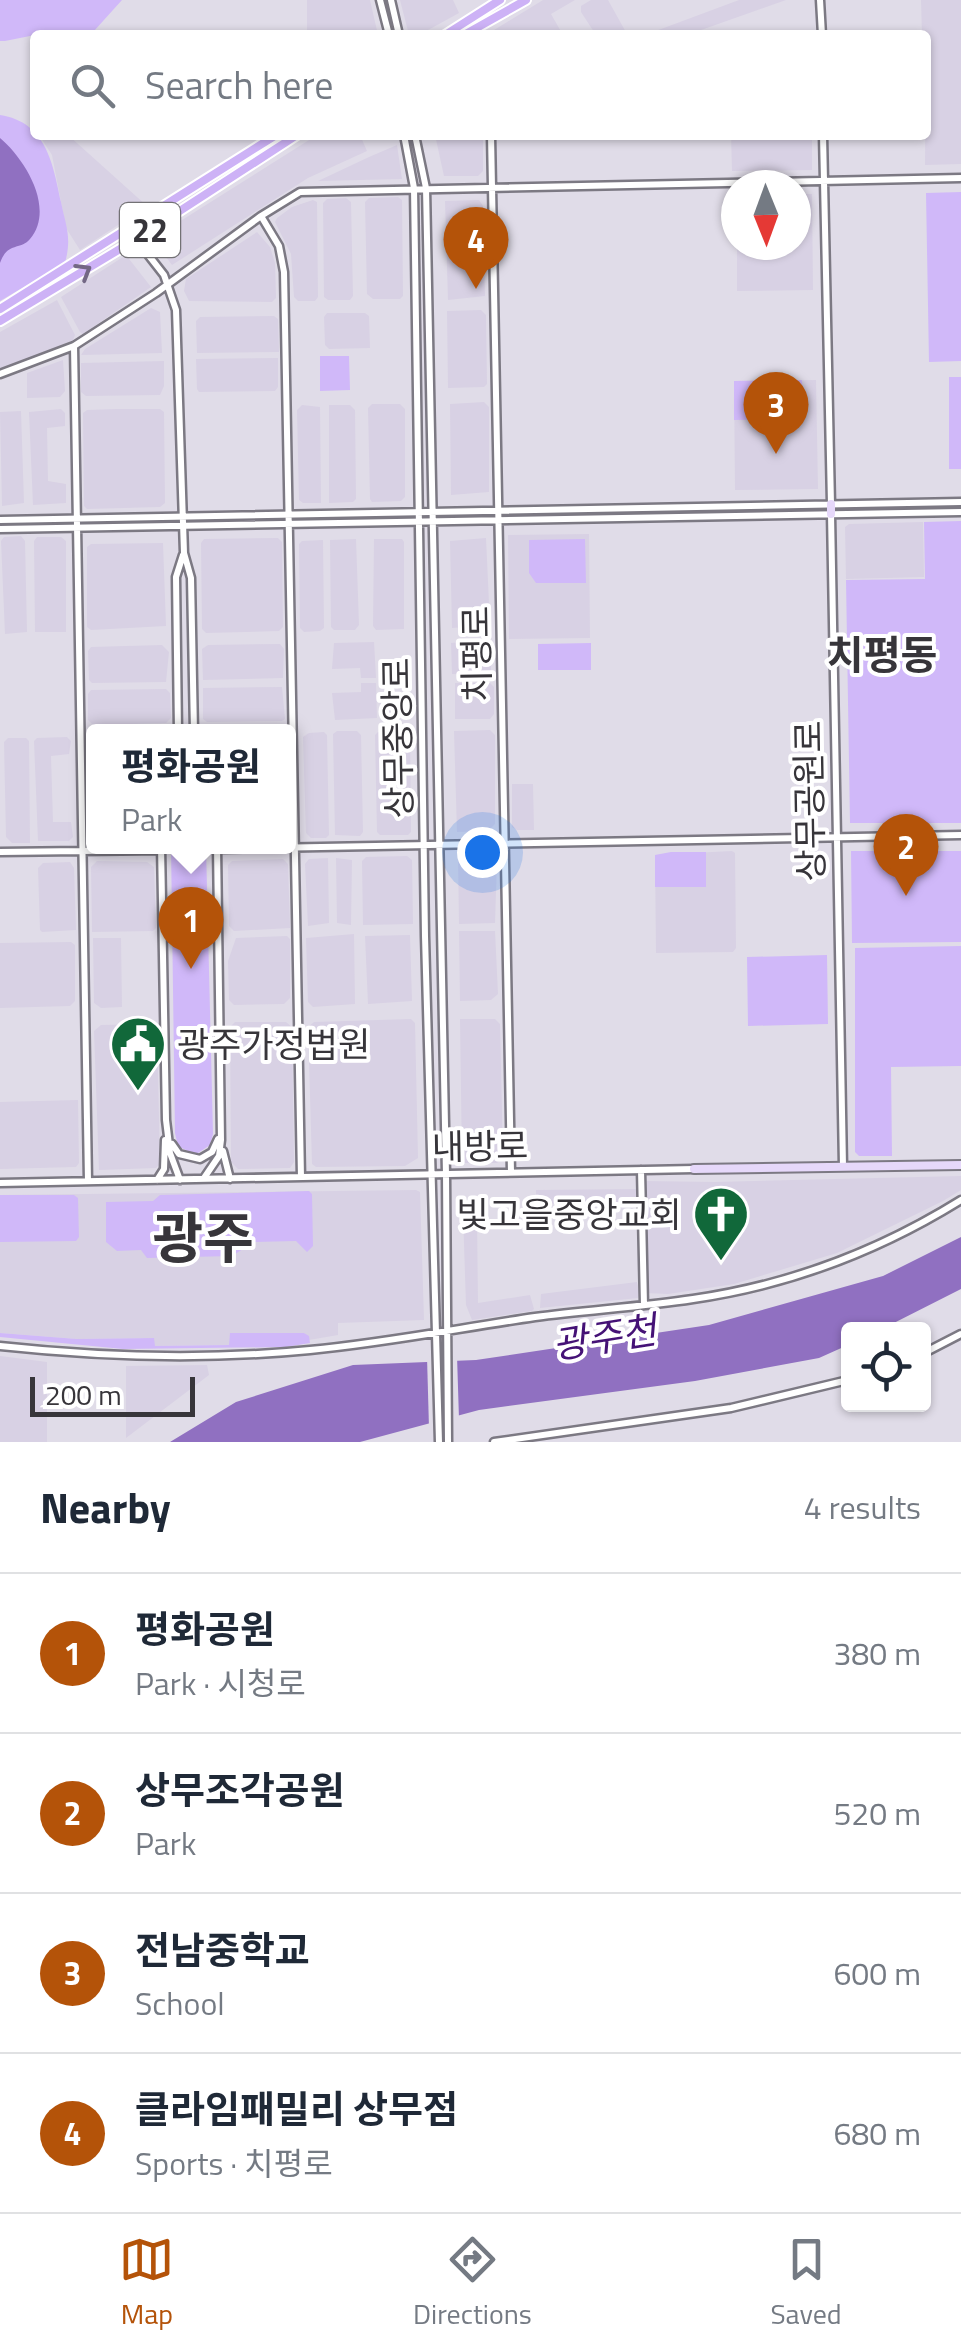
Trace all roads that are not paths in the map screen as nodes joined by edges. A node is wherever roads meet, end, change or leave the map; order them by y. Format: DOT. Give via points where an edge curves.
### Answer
graph roads {
  1 [pos="380,0"];
  2 [pos="391,0"];
  3 [pos="500,0"];
  4 [pos="526,0"];
  5 [pos="820,0"];
  6 [pos="388,30"];
  7 [pos="397,30"];
  8 [pos="454,30"];
  9 [pos="473,30"];
  10 [pos="822,30"];
  11 [pos="268,140"];
  12 [pos="288,140"];
  13 [pos="405,140"];
  14 [pos="416,140"];
  15 [pos="491,140"];
  16 [pos="823,140"];
  17 [pos="961,178"];
  18 [pos="824,180"];
  19 [pos="492,187"];
  20 [pos="414,188"];
  21 [pos="426,188"];
  22 [pos="261,216"];
  23 [pos="128,229"];
  24 [pos="135,240"];
  25 [pos="168,284"];
  26 [pos="0,309"];
  27 [pos="0,320"];
  28 [pos="74,346"];
  29 [pos="0,374"];
  30 [pos="961,502"];
  31 [pos="831,509"];
  32 [pos="498,510"];
  33 [pos="432,511"];
  34 [pos="418,512"];
  35 [pos="961,512"];
  36 [pos="183,517"];
  37 [pos="75,518"];
  38 [pos="0,520"];
  39 [pos="289,520"];
  40 [pos="499,520"];
  41 [pos="419,522"];
  42 [pos="432,522"];
  43 [pos="183,527"];
  44 [pos="76,528"];
  45 [pos="0,529"];
  46 [pos="184,554"];
  47 [pos="178,724"];
  48 [pos="194,724"];
  49 [pos="293,724"];
  50 [pos="961,835"];
  51 [pos="838,838"];
  52 [pos="438,844"];
  53 [pos="505,844"];
  54 [pos="424,845"];
  55 [pos="296,847"];
  56 [pos="82,851"];
  57 [pos="86,851"];
  58 [pos="0,852"];
  59 [pos="162,854"];
  60 [pos="217,854"];
  61 [pos="167,1129"];
  62 [pos="221,1131"];
  63 [pos="221,1140"];
  64 [pos="961,1165"];
  65 [pos="843,1166"];
  66 [pos="694,1169"];
  67 [pos="641,1170"];
  68 [pos="510,1172"];
  69 [pos="446,1174"];
  70 [pos="432,1175"];
  71 [pos="301,1177"];
  72 [pos="203,1179"];
  73 [pos="230,1179"];
  74 [pos="157,1180"];
  75 [pos="180,1180"];
  76 [pos="88,1181"];
  77 [pos="0,1183"];
  78 [pos="961,1200"];
  79 [pos="644,1305"];
  80 [pos="448,1330"];
  81 [pos="437,1332"];
  82 [pos="961,1334"];
  83 [pos="0,1346"];
  84 [pos="931,1349"];
  85 [pos="841,1382"];
  86 [pos="439,1442"];
  87 [pos="448,1442"];
  88 [pos="494,1442"];
  1 -- 6 [label="street"];
  2 -- 7 [label="street"];
  3 -- 8 [label="main road"];
  4 -- 9 [label="main road"];
  5 -- 10 [label="street"];
  11 -- 23 [label="main road, 22"];
  12 -- 24 [label="main road, 22"];
  13 -- 20 [label="street, 상무중앙로"];
  14 -- 21 [label="street, 상무중앙로"];
  15 -- 19 [label="street, 치평로"];
  16 -- 18 [label="street, 상무공원로"];
  17 -- 18 [label="street"];
  18 -- 19 [label="street"];
  18 -- 31 [label="street, 상무공원로"];
  19 -- 21 [label="street"];
  19 -- 32 [label="street, 치평로"];
  20 -- 21 [label="street"];
  20 -- 22 [label="street" via="300,192"];
  20 -- 34 [label="street, 상무중앙로"];
  21 -- 33 [label="street, 상무중앙로"];
  22 -- 25 [label="street"];
  22 -- 39 [label="street" via="276,239 284,272"];
  23 -- 24 [label="street"];
  23 -- 26 [label="main road, 22"];
  24 -- 25 [label="street"];
  27 -- 24 [label="main road, 22, one-way"];
  25 -- 28 [label="street"];
  25 -- 36 [label="street" via="178,328"];
  28 -- 29 [label="street"];
  28 -- 37 [label="street"];
  30 -- 31 [label="street"];
  31 -- 32 [label="street"];
  31 -- 35 [label="street"];
  31 -- 40 [label="street"];
  31 -- 51 [label="street, 상무공원로"];
  32 -- 33 [label="street"];
  32 -- 40 [label="street, 치평로"];
  33 -- 34 [label="street"];
  33 -- 42 [label="street, 상무중앙로"];
  34 -- 39 [label="street"];
  34 -- 41 [label="street, 상무중앙로"];
  36 -- 37 [label="street"];
  36 -- 39 [label="street"];
  36 -- 43 [label="street"];
  37 -- 38 [label="street"];
  37 -- 44 [label="street"];
  39 -- 41 [label="street"];
  39 -- 43 [label="street"];
  39 -- 49 [label="street"];
  40 -- 42 [label="street"];
  40 -- 53 [label="street, 치평로"];
  41 -- 42 [label="street"];
  41 -- 54 [label="street, 상무중앙로"];
  42 -- 52 [label="street, 상무중앙로"];
  43 -- 44 [label="street"];
  43 -- 46 [label="street"];
  44 -- 45 [label="street"];
  44 -- 56 [label="street"];
  46 -- 47 [label="street" via="176,578"];
  46 -- 48 [label="street" via="191,578"];
  50 -- 51 [label="street"];
  51 -- 53 [label="street"];
  51 -- 65 [label="street, 상무공원로"];
  52 -- 53 [label="street"];
  52 -- 54 [label="street"];
  52 -- 69 [label="street, 상무중앙로"];
  53 -- 68 [label="street, 치평로"];
  54 -- 55 [label="street"];
  54 -- 70 [label="street, 상무중앙로"];
  55 -- 71 [label="street"];
  56 -- 57 [label="street"];
  56 -- 58 [label="street"];
  56 -- 76 [label="street"];
  59 -- 61 [label="street"];
  60 -- 62 [label="street"];
  61 -- 62 [label="street" via="174,1150 200,1159 212,1152"];
  61 -- 74 [label="street"];
  61 -- 75 [label="street"];
  62 -- 63 [label="street"];
  63 -- 72 [label="street"];
  63 -- 73 [label="street"];
  64 -- 65 [label="main road, 내방로"];
  65 -- 66 [label="main road, 내방로"];
  66 -- 67 [label="street, 내방로"];
  67 -- 68 [label="street, 내방로"];
  67 -- 79 [label="street"];
  68 -- 69 [label="street, 내방로"];
  69 -- 70 [label="street, 내방로"];
  69 -- 80 [label="street, 상무중앙로"];
  70 -- 71 [label="street, 내방로"];
  70 -- 81 [label="street, 상무중앙로"];
  71 -- 73 [label="street, 내방로"];
  72 -- 73 [label="street, 내방로"];
  72 -- 75 [label="street, 내방로"];
  74 -- 75 [label="street, 내방로"];
  74 -- 76 [label="street, 내방로"];
  76 -- 77 [label="street, 내방로"];
  78 -- 79 [label="street" via="871,1249 814,1270 740,1291"];
  79 -- 80 [label="street"];
  80 -- 81 [label="street"];
  80 -- 87 [label="street, 상무중앙로"];
  81 -- 83 [label="street" via="240,1353 100,1354"];
  81 -- 86 [label="street, 상무중앙로"];
  82 -- 84 [label="street"];
  85 -- 88 [label="street" via="730,1408"];
}
